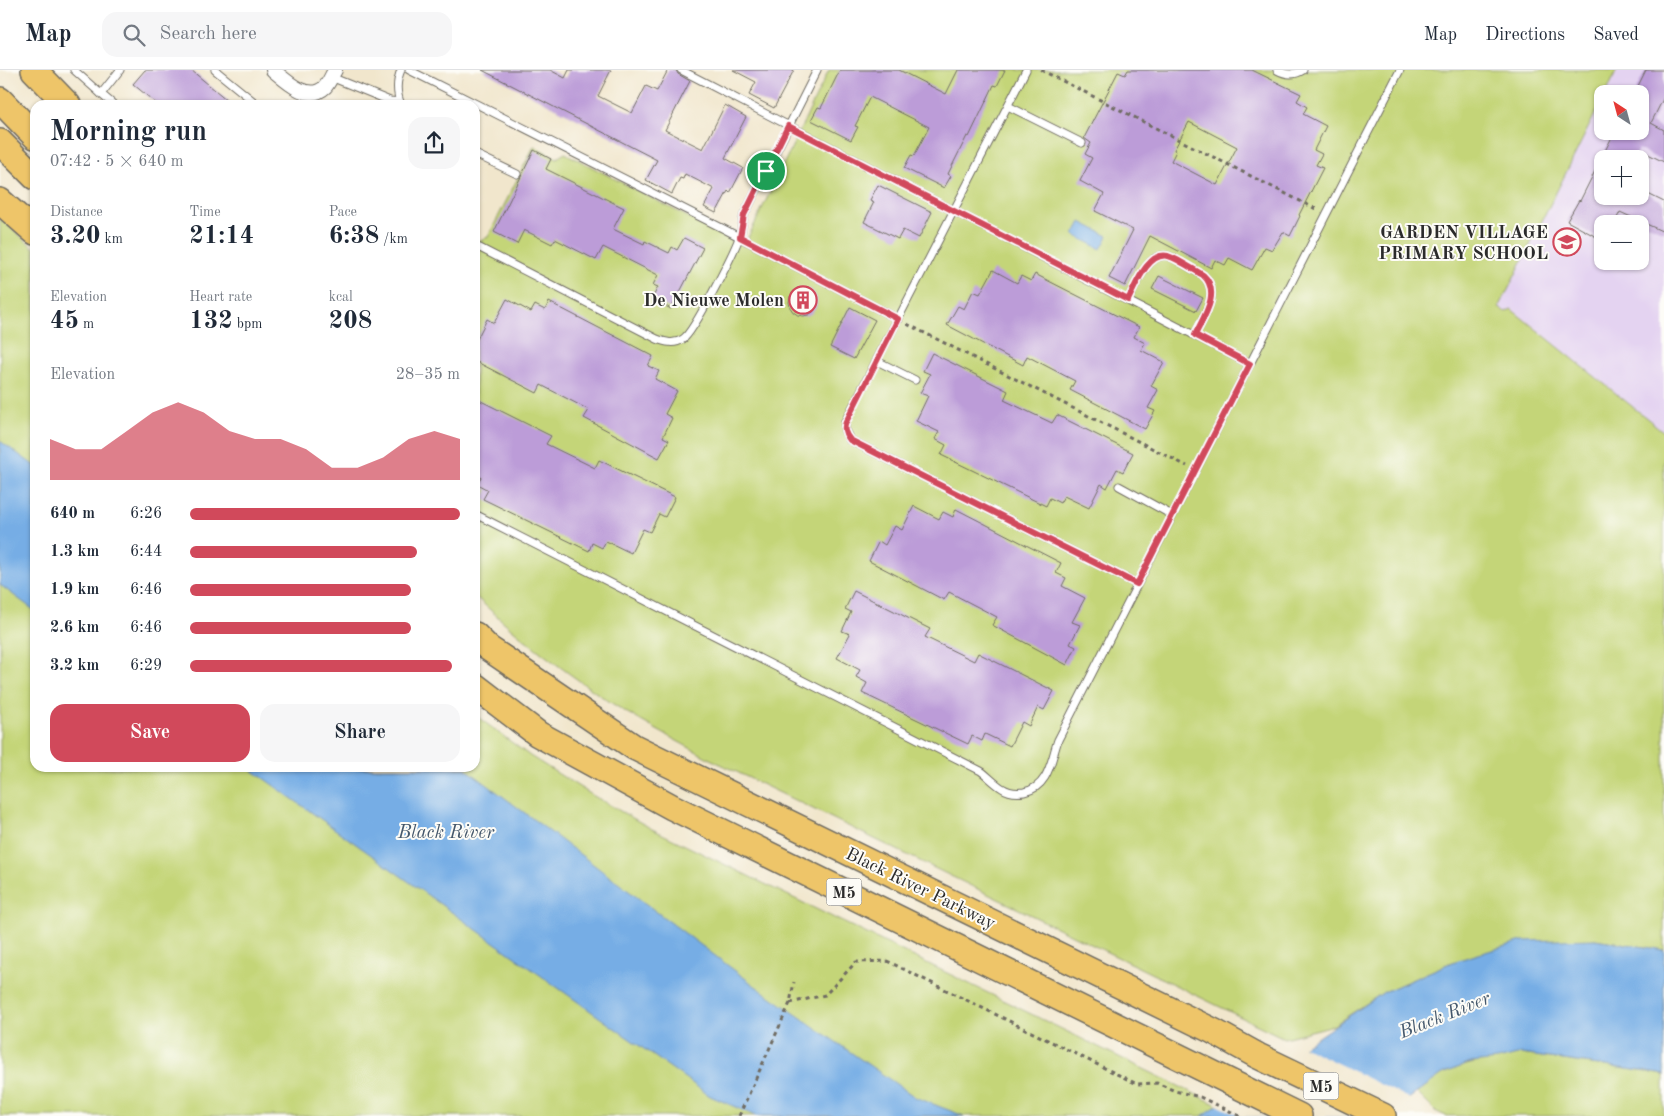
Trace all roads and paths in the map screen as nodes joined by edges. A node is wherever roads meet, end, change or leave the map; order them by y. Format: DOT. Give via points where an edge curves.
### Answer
graph roads {
  1 [pos="34,70"];
  2 [pos="74,70"];
  3 [pos="120,70"];
  4 [pos="215,70"];
  5 [pos="273,70"];
  6 [pos="401,70"];
  7 [pos="409,70"];
  8 [pos="681,70"];
  9 [pos="817,70"];
  10 [pos="1026,70"];
  11 [pos="1042,70"];
  12 [pos="1277,70"];
  13 [pos="1303,70"];
  14 [pos="1400,70"];
  15 [pos="330,78"];
  16 [pos="101,94"];
  17 [pos="0,100"];
  18 [pos="63,100"];
  19 [pos="108,100"];
  20 [pos="252,100"];
  21 [pos="387,100"];
  22 [pos="399,100"];
  23 [pos="468,100"];
  24 [pos="480,106"];
  25 [pos="1008,106"];
  26 [pos="788,126"];
  27 [pos="30,131"];
  28 [pos="0,142"];
  29 [pos="1082,144"];
  30 [pos="480,156"];
  31 [pos="30,173"];
  32 [pos="517,174"];
  33 [pos="0,201"];
  34 [pos="954,212"];
  35 [pos="1326,214"];
  36 [pos="30,228"];
  37 [pos="740,237"];
  38 [pos="480,248"];
  39 [pos="1128,300"];
  40 [pos="898,319"];
  41 [pos="1195,335"];
  42 [pos="877,361"];
  43 [pos="1250,364"];
  44 [pos="915,380"];
  45 [pos="1195,471"];
  46 [pos="1119,486"];
  47 [pos="1172,516"];
  48 [pos="480,517"];
  49 [pos="1137,584"];
  50 [pos="480,640"];
  51 [pos="480,690"];
  52 [pos="794,982"];
  53 [pos="790,1003"];
  54 [pos="739,1116"];
  55 [pos="1240,1116"];
  56 [pos="1299,1116"];
  57 [pos="1383,1116"];
  1 -- 18 [label="highway"];
  2 -- 16 [label="lane"];
  3 -- 16 [label="lane"];
  4 -- 20 [label="lane"];
  5 -- 15 [label="street" via="304,92 316,92"];
  6 -- 22 [label="lane" via="396,82"];
  7 -- 23 [label="lane"];
  8 -- 26 [label="lane"];
  9 -- 26 [label="lane"];
  10 -- 25 [label="lane"];
  11 -- 35 [label="path"];
  12 -- 13 [label="lane" via="1288,74"];
  14 -- 35 [label="lane"];
  15 -- 21 [label="lane"];
  16 -- 19 [label="lane"];
  17 -- 27 [label="highway"];
  24 -- 37 [label="lane"];
  25 -- 29 [label="lane"];
  25 -- 34 [label="lane"];
  26 -- 34 [label="lane"];
  26 -- 37 [label="lane" via="744,215"];
  28 -- 31 [label="highway"];
  30 -- 32 [label="lane"];
  33 -- 36 [label="highway"];
  34 -- 39 [label="lane"];
  34 -- 40 [label="lane"];
  35 -- 43 [label="lane"];
  37 -- 38 [label="lane" via="697,320 683,339 675,342 656,339"];
  37 -- 40 [label="lane"];
  39 -- 41 [label="lane"];
  39 -- 41 [label="lane" via="1149,263 1168,256 1203,275 1211,286 1209,306"];
  40 -- 42 [label="lane"];
  40 -- 45 [label="path"];
  41 -- 43 [label="lane"];
  42 -- 44 [label="lane"];
  42 -- 49 [label="lane" via="846,422 845,431 850,440"];
  43 -- 45 [label="lane"];
  45 -- 47 [label="lane"];
  46 -- 47 [label="lane"];
  47 -- 49 [label="lane"];
  48 -- 49 [label="lane" via="972,767 1012,792 1029,791 1043,782 1048,774 1058,740"];
  50 -- 57 [label="highway, Black River Parkway / M5" via="634,747"];
  51 -- 56 [label="highway, M5" via="538,734 672,807"];
  52 -- 53 [label="path"];
  53 -- 54 [label="path"];
  53 -- 55 [label="path" via="825,995 856,962 887,961 1137,1084 1157,1083 1175,1092 1200,1097"];
}
